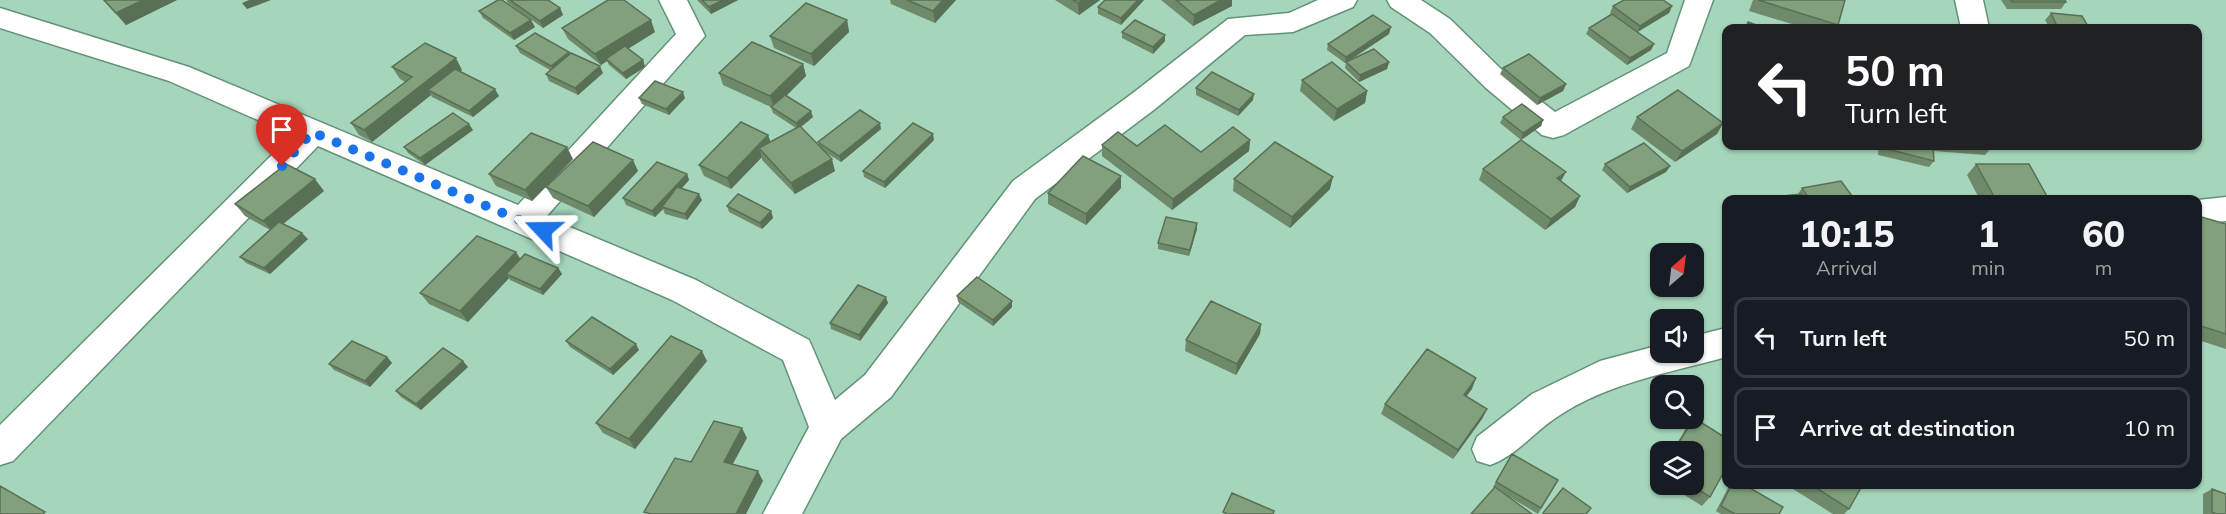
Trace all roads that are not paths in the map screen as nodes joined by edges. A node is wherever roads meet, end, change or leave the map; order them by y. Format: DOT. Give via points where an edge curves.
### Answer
graph roads {
  1 [pos="673,0"];
  2 [pos="1343,0"];
  3 [pos="1401,0"];
  4 [pos="1699,0"];
  5 [pos="1969,0"];
  6 [pos="0,18"];
  7 [pos="1974,24"];
  8 [pos="312,132"];
  9 [pos="2226,209"];
  10 [pos="2202,212"];
  11 [pos="523,221"];
  12 [pos="1722,344"];
  13 [pos="1704,349"];
  14 [pos="1650,362"];
  15 [pos="828,428"];
  16 [pos="0,449"];
  17 [pos="1490,449"];
  18 [pos="782,514"];
  1 -- 11 [label="street" via="691,36"];
  2 -- 15 [label="street" via="1293,22 1238,26 1024,190 878,386"];
  3 -- 4 [label="street" via="1440,26 1496,81 1553,126 1679,59"];
  5 -- 7 [label="street"];
  6 -- 8 [label="street" via="179,74"];
  8 -- 11 [label="street"];
  8 -- 16 [label="street"];
  9 -- 10 [label="street"];
  11 -- 15 [label="street" via="684,290 797,350"];
  12 -- 13 [label="street"];
  14 -- 17 [label="street" via="1612,372 1545,405"];
  15 -- 18 [label="street"];
}
